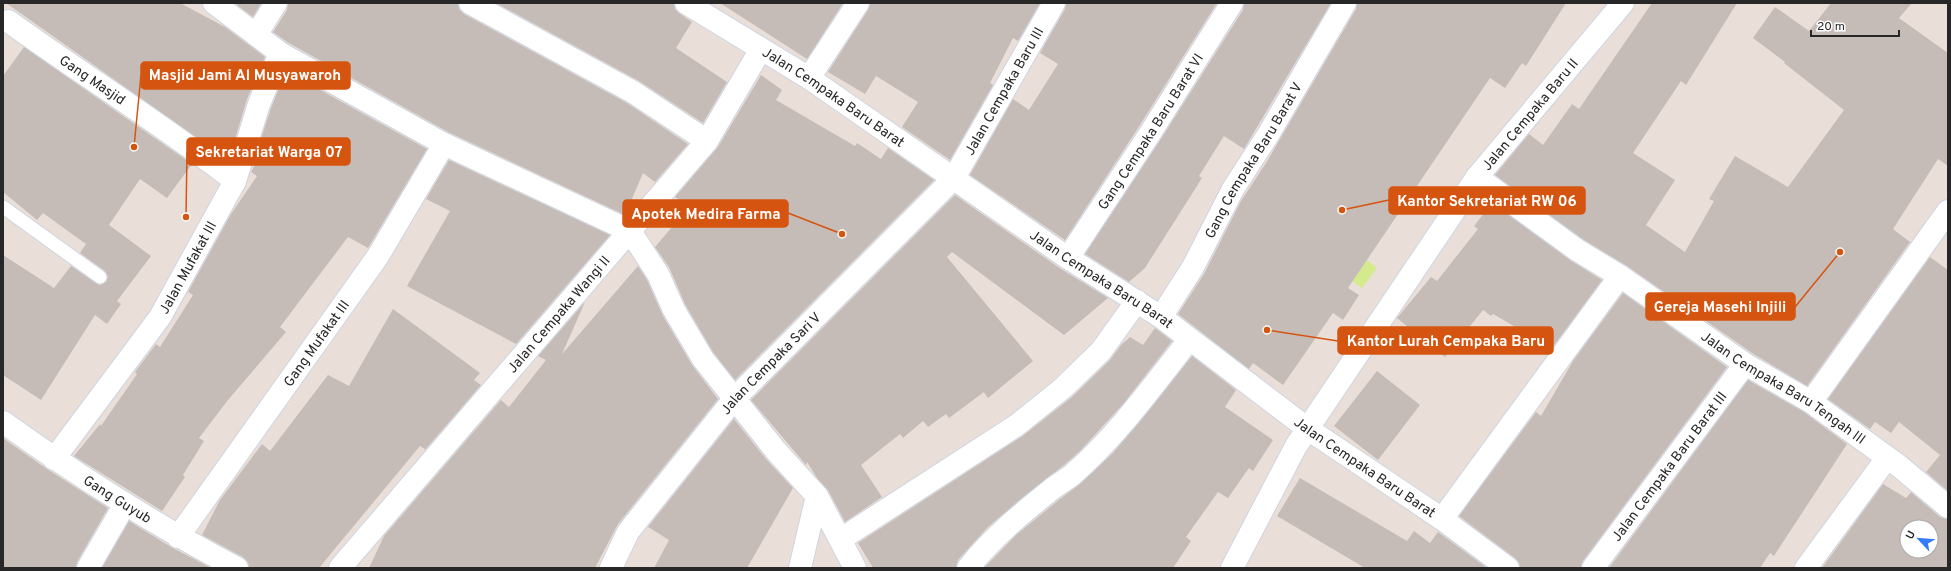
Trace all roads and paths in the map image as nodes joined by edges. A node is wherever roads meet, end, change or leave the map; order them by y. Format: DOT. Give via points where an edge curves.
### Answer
graph roads {
  1 [pos="214,3"];
  2 [pos="276,3"];
  3 [pos="470,3"];
  4 [pos="686,3"];
  5 [pos="858,3"];
  6 [pos="1054,3"];
  7 [pos="1232,3"];
  8 [pos="1345,3"];
  9 [pos="1624,3"];
  10 [pos="5,22"];
  11 [pos="256,35"];
  12 [pos="761,49"];
  13 [pos="280,53"];
  14 [pos="809,78"];
  15 [pos="707,141"];
  16 [pos="444,144"];
  17 [pos="1477,177"];
  18 [pos="954,178"];
  19 [pos="235,181"];
  20 [pos="3,207"];
  21 [pos="1948,212"];
  22 [pos="630,231"];
  23 [pos="1068,258"];
  24 [pos="1620,276"];
  25 [pos="100,277"];
  26 [pos="1137,302"];
  27 [pos="1161,317"];
  28 [pos="1189,340"];
  29 [pos="1745,364"];
  30 [pos="734,399"];
  31 [pos="1811,402"];
  32 [pos="3,422"];
  33 [pos="1308,429"];
  34 [pos="1887,458"];
  35 [pos="54,459"];
  36 [pos="817,496"];
  37 [pos="125,504"];
  38 [pos="1948,507"];
  39 [pos="1442,519"];
  40 [pos="178,537"];
  41 [pos="841,539"];
  42 [pos="1498,565"];
  43 [pos="88,568"];
  44 [pos="237,568"];
  45 [pos="340,568"];
  46 [pos="611,568"];
  47 [pos="800,568"];
  48 [pos="856,568"];
  49 [pos="968,568"];
  50 [pos="1232,568"];
  51 [pos="1593,568"];
  52 [pos="1806,568"];
  1 -- 11 [label="street"];
  2 -- 11 [label="street"];
  3 -- 15 [label="street" via="633,92"];
  4 -- 12 [label="street, Jalan Cempaka Baru Barat"];
  5 -- 14 [label="street"];
  6 -- 18 [label="street, Jalan Cempaka Baru III"];
  7 -- 23 [label="street, Gang Cempaka Baru Barat VI" via="1149,136"];
  8 -- 27 [label="street, Gang Cempaka Baru Barat V" via="1268,135 1233,189 1193,267"];
  9 -- 17 [label="street, Jalan Cempaka Baru II"];
  10 -- 19 [label="street, Gang Masjid" via="188,145"];
  11 -- 13 [label="street"];
  12 -- 14 [label="street, Jalan Cempaka Baru Barat"];
  12 -- 15 [label="street, Jalan Cempaka Wangi II"];
  13 -- 16 [label="street"];
  13 -- 19 [label="street, Jalan Mufakat III" via="259,104"];
  14 -- 18 [label="street, Jalan Cempaka Baru Barat"];
  15 -- 22 [label="street, Jalan Cempaka Wangi II"];
  16 -- 22 [label="street"];
  16 -- 40 [label="street, Gang Mufakat III" via="378,256"];
  17 -- 24 [label="street, Jalan Cempaka Baru Tengah III" via="1577,250"];
  17 -- 33 [label="street, Jalan Cempaka Baru II"];
  18 -- 23 [label="street, Jalan Cempaka Baru Barat"];
  18 -- 30 [label="street, Jalan Cempaka Sari V"];
  19 -- 35 [label="street, Jalan Mufakat III" via="160,317"];
  20 -- 25 [label="lane"];
  21 -- 31 [label="street"];
  22 -- 30 [label="street" via="658,274 674,310 703,359"];
  22 -- 45 [label="street, Jalan Cempaka Wangi II"];
  23 -- 26 [label="street, Jalan Cempaka Baru Barat"];
  24 -- 29 [label="street, Jalan Cempaka Baru Tengah III"];
  24 -- 39 [label="street"];
  26 -- 27 [label="street, Jalan Cempaka Baru Barat"];
  26 -- 41 [label="street" via="1101,351 1063,388 1017,425"];
  27 -- 28 [label="street, Jalan Cempaka Baru Barat"];
  28 -- 33 [label="street, Jalan Cempaka Baru Barat"];
  28 -- 49 [label="street" via="1110,438 1071,476 1053,488 991,542"];
  29 -- 31 [label="street, Jalan Cempaka Baru Tengah III"];
  29 -- 51 [label="street, Jalan Cempaka Baru Barat III"];
  30 -- 36 [label="street"];
  30 -- 46 [label="street, Jalan Cempaka Sari V" via="628,532"];
  31 -- 34 [label="street, Jalan Cempaka Baru Tengah III"];
  32 -- 35 [label="street, Gang Guyub"];
  33 -- 39 [label="street, Jalan Cempaka Baru Barat"];
  33 -- 50 [label="street, Jalan Cempaka Baru II" via="1296,446"];
  34 -- 38 [label="street, Jalan Cempaka Baru Tengah III"];
  34 -- 52 [label="street"];
  35 -- 37 [label="street, Gang Guyub"];
  36 -- 41 [label="street"];
  36 -- 47 [label="street"];
  37 -- 40 [label="street, Gang Guyub"];
  37 -- 43 [label="street"];
  39 -- 42 [label="street, Jalan Cempaka Baru Barat"];
  40 -- 44 [label="street, Gang Guyub"];
  41 -- 48 [label="street"];
}
